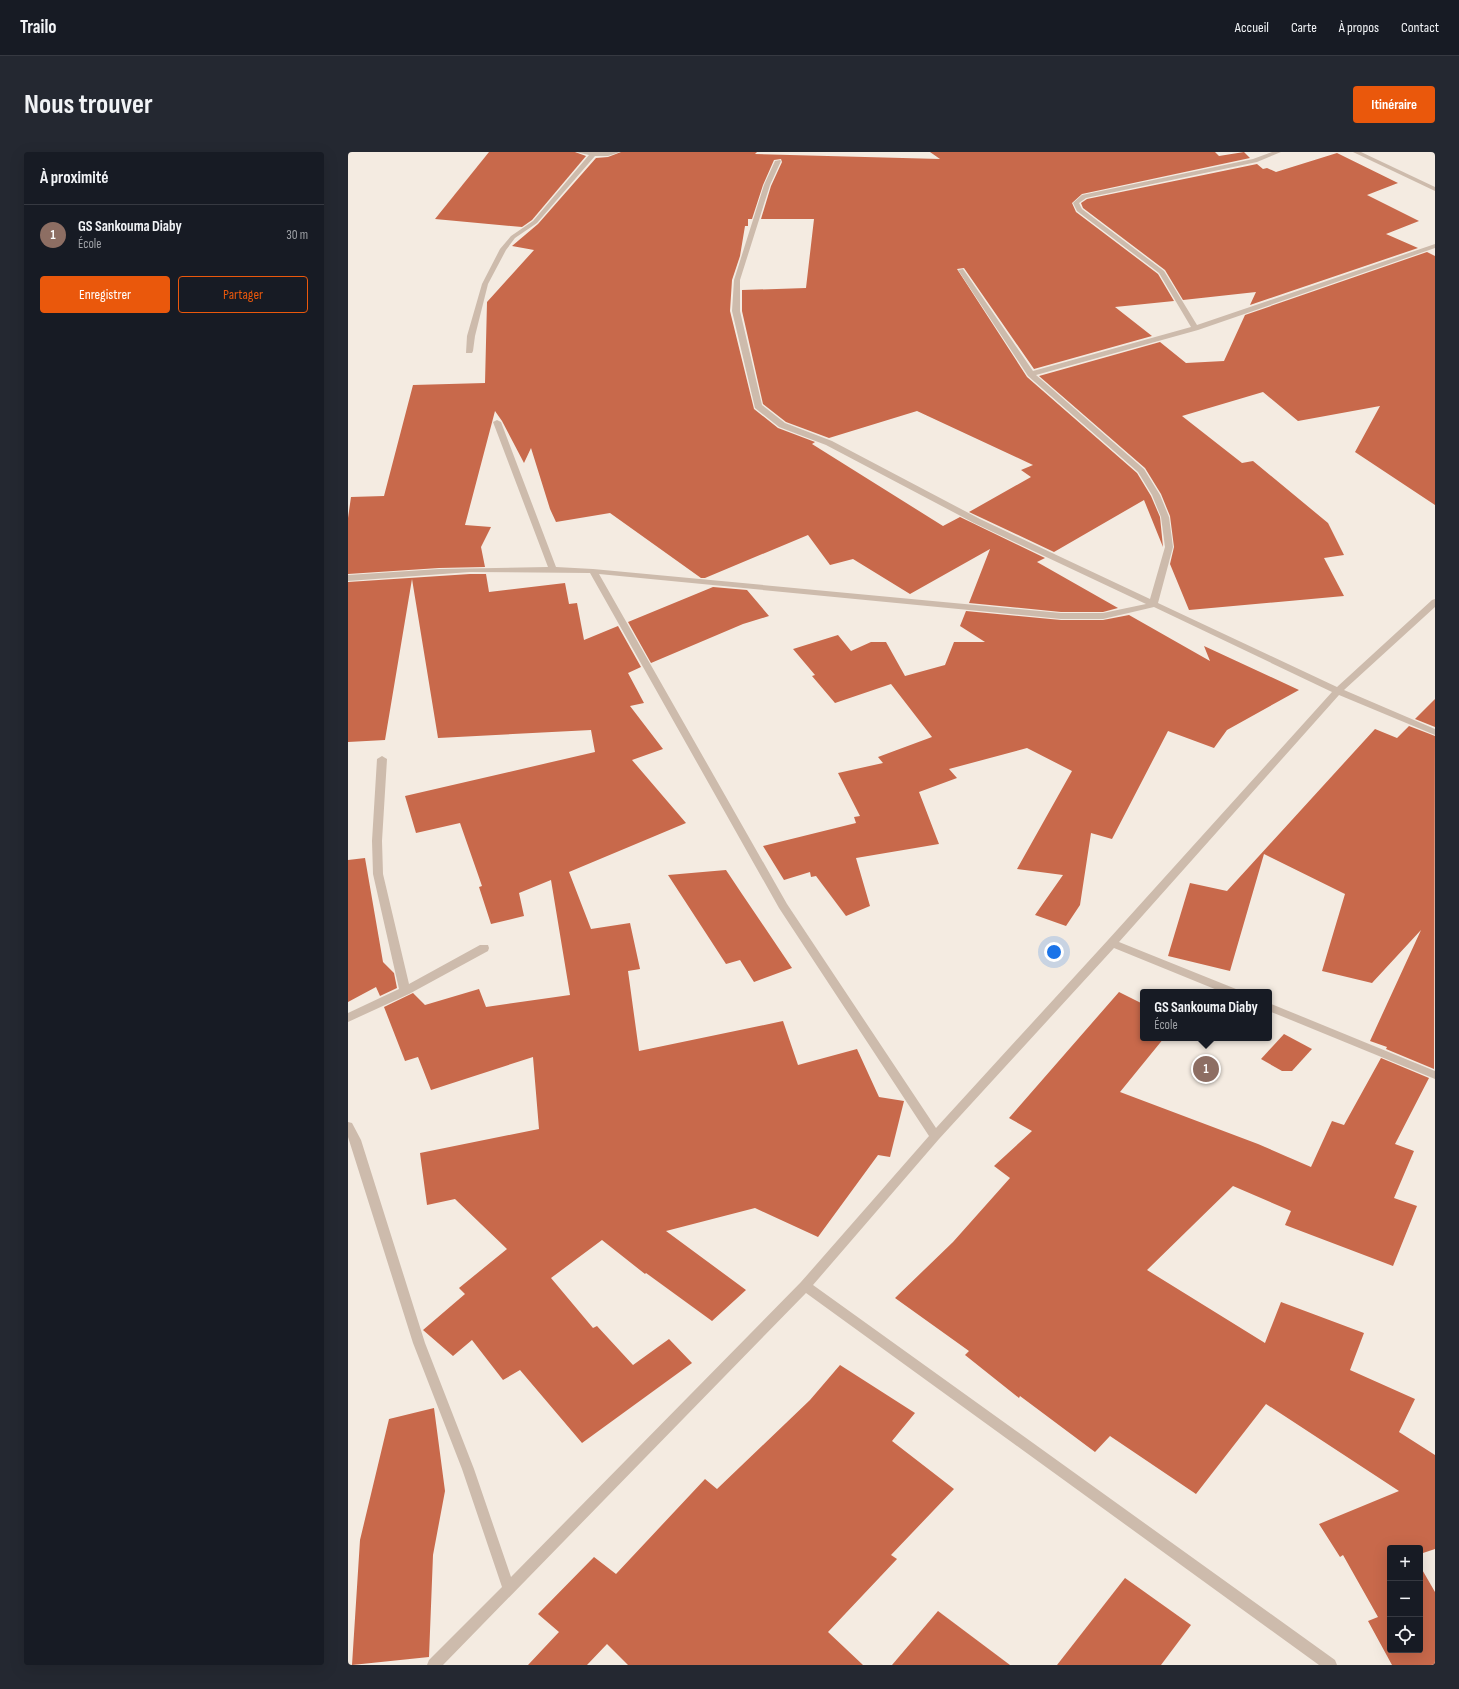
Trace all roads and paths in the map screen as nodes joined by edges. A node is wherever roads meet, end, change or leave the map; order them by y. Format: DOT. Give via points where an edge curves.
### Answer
graph roads {
  1 [pos="579,152"];
  2 [pos="617,152"];
  3 [pos="1278,152"];
  4 [pos="1356,152"];
  5 [pos="593,155"];
  6 [pos="778,161"];
  7 [pos="1435,189"];
  8 [pos="1435,246"];
  9 [pos="961,270"];
  10 [pos="1195,328"];
  11 [pos="469,351"];
  12 [pos="1031,374"];
  13 [pos="497,422"];
  14 [pos="552,569"];
  15 [pos="593,571"];
  16 [pos="348,578"];
  17 [pos="1435,602"];
  18 [pos="1153,606"];
  19 [pos="1338,691"];
  20 [pos="1435,732"];
  21 [pos="382,759"];
  22 [pos="1112,943"];
  23 [pos="484,948"];
  24 [pos="1225,989"];
  25 [pos="406,991"];
  26 [pos="1272,1008"];
  27 [pos="348,1018"];
  28 [pos="1435,1074"];
  29 [pos="348,1126"];
  30 [pos="935,1136"];
  31 [pos="805,1286"];
  32 [pos="509,1589"];
  33 [pos="434,1665"];
  34 [pos="1330,1665"];
  1 -- 5 [label="street"];
  2 -- 5 [label="street" via="610,155"];
  3 -- 10 [label="street" via="1255,161 1084,196 1076,203 1079,210 1162,272"];
  4 -- 7 [label="street"];
  5 -- 11 [label="street" via="535,222 513,237 503,249 485,284"];
  6 -- 18 [label="street" via="767,185 738,280 736,311 758,406 782,425 829,443 978,521"];
  8 -- 10 [label="street"];
  9 -- 12 [label="street"];
  10 -- 12 [label="street"];
  12 -- 18 [label="street" via="1141,471 1156,495 1165,517 1169,547"];
  13 -- 14 [label="street"];
  14 -- 15 [label="street"];
  14 -- 16 [label="street" via="412,572"];
  15 -- 18 [label="street" via="1060,616 1103,616"];
  15 -- 30 [label="street" via="783,906"];
  17 -- 19 [label="street"];
  18 -- 19 [label="street"];
  19 -- 20 [label="street"];
  19 -- 22 [label="street"];
  21 -- 25 [label="street" via="377,841 378,874"];
  22 -- 24 [label="street"];
  22 -- 30 [label="street"];
  23 -- 25 [label="street"];
  25 -- 27 [label="street"];
  26 -- 28 [label="street"];
  29 -- 32 [label="street" via="356,1140 419,1343 468,1469"];
  30 -- 31 [label="street"];
  31 -- 32 [label="street"];
  31 -- 34 [label="street"];
  32 -- 33 [label="street"];
}
